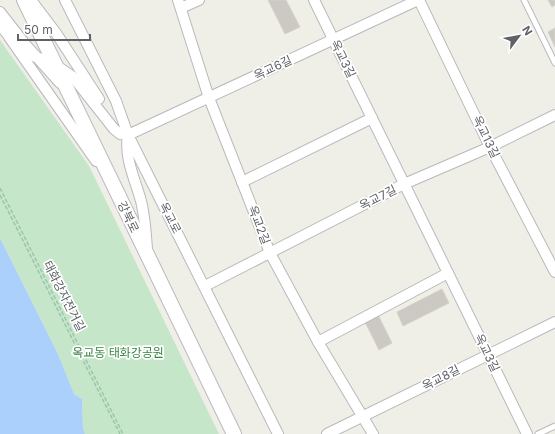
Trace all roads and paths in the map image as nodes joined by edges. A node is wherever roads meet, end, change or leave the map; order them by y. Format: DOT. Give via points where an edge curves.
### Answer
graph roads {
  1 [pos="24,0"];
  2 [pos="31,0"];
  3 [pos="65,0"];
  4 [pos="199,0"];
  5 [pos="314,0"];
  6 [pos="419,0"];
  7 [pos="524,0"];
  8 [pos="180,4"];
  9 [pos="0,12"];
  10 [pos="0,25"];
  11 [pos="9,37"];
  12 [pos="334,40"];
  13 [pos="37,57"];
  14 [pos="555,63"];
  15 [pos="54,64"];
  16 [pos="209,98"];
  17 [pos="76,110"];
  18 [pos="555,116"];
  19 [pos="372,118"];
  20 [pos="128,135"];
  21 [pos="490,147"];
  22 [pos="242,182"];
  23 [pos="404,184"];
  24 [pos="0,188"];
  25 [pos="116,192"];
  26 [pos="0,195"];
  27 [pos="270,254"];
  28 [pos="147,255"];
  29 [pos="555,272"];
  30 [pos="448,273"];
  31 [pos="205,286"];
  32 [pos="555,322"];
  33 [pos="318,342"];
  34 [pos="488,354"];
  35 [pos="364,417"];
  36 [pos="555,426"];
  37 [pos="120,434"];
  38 [pos="123,434"];
  39 [pos="234,434"];
  40 [pos="278,434"];
  41 [pos="327,434"];
  42 [pos="373,434"];
  43 [pos="527,434"];
  44 [pos="538,434"];
  1 -- 15 [label="main road, 강북로"];
  2 -- 20 [label="street" via="96,95"];
  3 -- 20 [label="street, 옥교로" via="116,102"];
  4 -- 8 [label="street"];
  5 -- 12 [label="street, 옥교3길"];
  6 -- 12 [label="street, 옥교6길"];
  6 -- 21 [label="street, 옥교13길"];
  7 -- 14 [label="lane"];
  8 -- 16 [label="street, 옥교2길"];
  9 -- 13 [label="street"];
  10 -- 11 [label="street"];
  11 -- 13 [label="street" via="18,48"];
  11 -- 25 [label="street" via="84,142"];
  12 -- 16 [label="street, 옥교6길"];
  12 -- 19 [label="street, 옥교3길"];
  13 -- 15 [label="street"];
  13 -- 17 [label="street" via="61,86"];
  15 -- 17 [label="main road, 강북로"];
  15 -- 20 [label="street" via="73,77 120,134"];
  16 -- 20 [label="street, 옥교6길"];
  16 -- 22 [label="street, 옥교2길"];
  17 -- 25 [label="main road, 강북로"];
  18 -- 21 [label="street, 옥교7길"];
  19 -- 22 [label="street"];
  19 -- 23 [label="street, 옥교3길"];
  20 -- 28 [label="street" via="128,159 145,220"];
  20 -- 31 [label="street, 옥교로"];
  21 -- 23 [label="street, 옥교7길"];
  21 -- 29 [label="street, 옥교13길"];
  22 -- 27 [label="street, 옥교2길"];
  23 -- 27 [label="street, 옥교7길"];
  23 -- 30 [label="street, 옥교3길"];
  24 -- 38 [label="path, 태화강자전거길"];
  25 -- 28 [label="main road, 강북로"];
  26 -- 37 [label="path"];
  27 -- 31 [label="street, 옥교7길"];
  27 -- 33 [label="street, 옥교2길"];
  28 -- 39 [label="main road, 강북로"];
  30 -- 33 [label="street"];
  30 -- 34 [label="street, 옥교3길"];
  31 -- 40 [label="street, 옥교로"];
  32 -- 34 [label="street, 옥교8길"];
  33 -- 35 [label="street, 옥교2길"];
  34 -- 35 [label="street, 옥교8길"];
  34 -- 43 [label="street, 옥교3길"];
  35 -- 41 [label="street, 옥교8길"];
  35 -- 42 [label="street, 옥교2길"];
  36 -- 44 [label="lane"];
}
